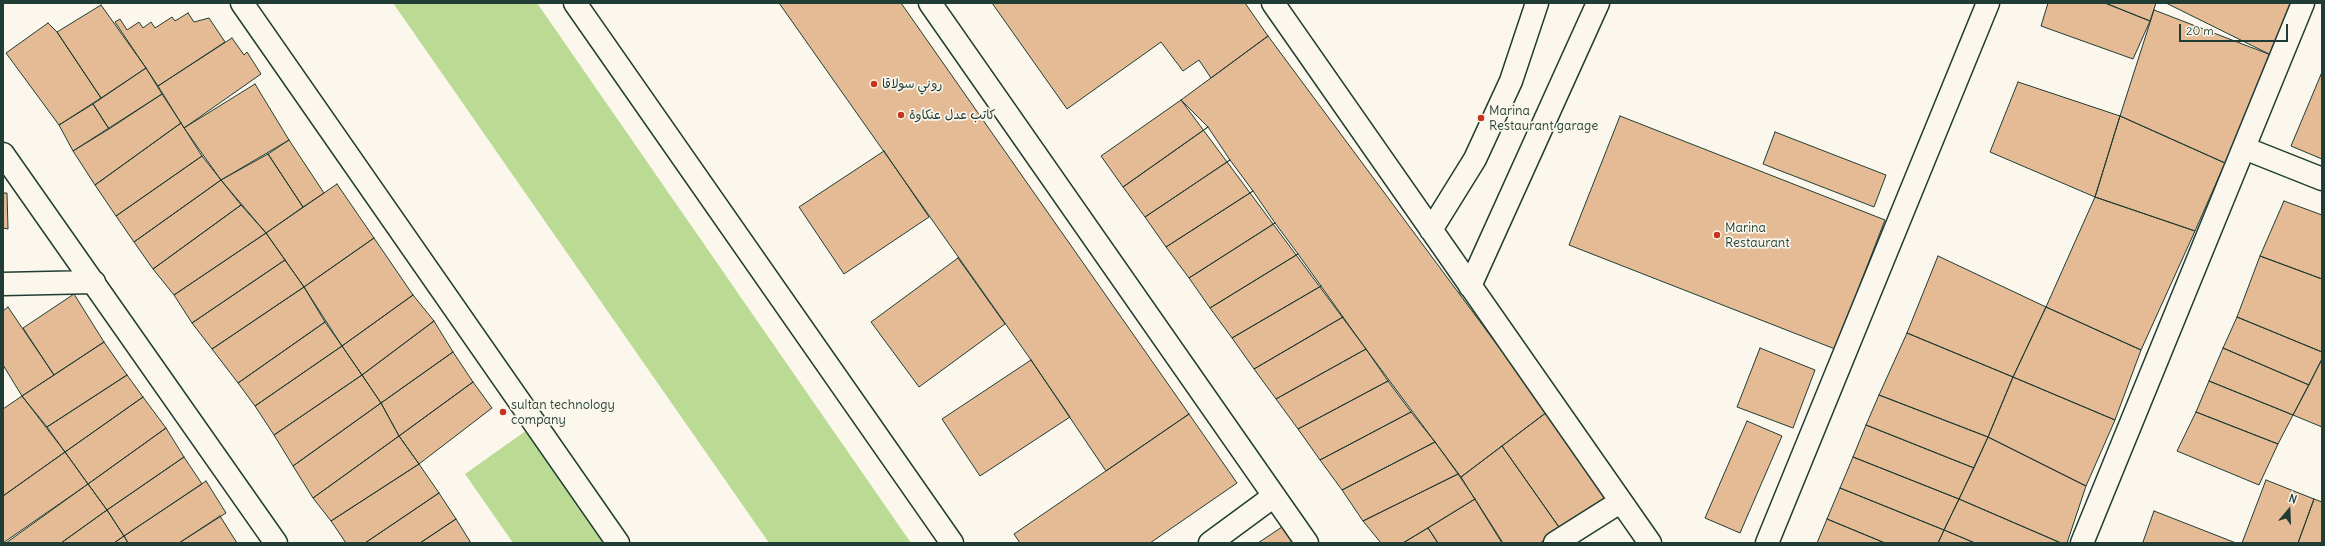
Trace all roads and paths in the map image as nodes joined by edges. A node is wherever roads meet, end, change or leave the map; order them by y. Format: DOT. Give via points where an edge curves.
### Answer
graph roads {
  1 [pos="242,3"];
  2 [pos="575,3"];
  3 [pos="930,3"];
  4 [pos="1273,3"];
  5 [pos="1537,3"];
  6 [pos="1598,3"];
  7 [pos="1988,3"];
  8 [pos="2303,3"];
  9 [pos="2244,148"];
  10 [pos="3,154"];
  11 [pos="2322,179"];
  12 [pos="1431,230"];
  13 [pos="94,282"];
  14 [pos="3,284"];
  15 [pos="1470,286"];
  16 [pos="1274,496"];
  17 [pos="1620,502"];
  18 [pos="276,543"];
  19 [pos="618,543"];
  20 [pos="952,543"];
  21 [pos="1210,543"];
  22 [pos="1307,543"];
  23 [pos="1555,543"];
  24 [pos="1650,543"];
  25 [pos="1767,543"];
  26 [pos="2082,543"];
  1 -- 19 [label="street"];
  2 -- 20 [label="street"];
  3 -- 16 [label="street"];
  4 -- 12 [label="street"];
  5 -- 12 [label="street" via="1511,81 1476,159"];
  6 -- 15 [label="street"];
  7 -- 25 [label="street"];
  8 -- 9 [label="street"];
  9 -- 11 [label="street"];
  9 -- 26 [label="street"];
  10 -- 13 [label="street"];
  12 -- 15 [label="street"];
  13 -- 14 [label="street"];
  13 -- 18 [label="street"];
  15 -- 17 [label="street"];
  16 -- 21 [label="street"];
  16 -- 22 [label="street"];
  17 -- 23 [label="street"];
  17 -- 24 [label="street"];
}
